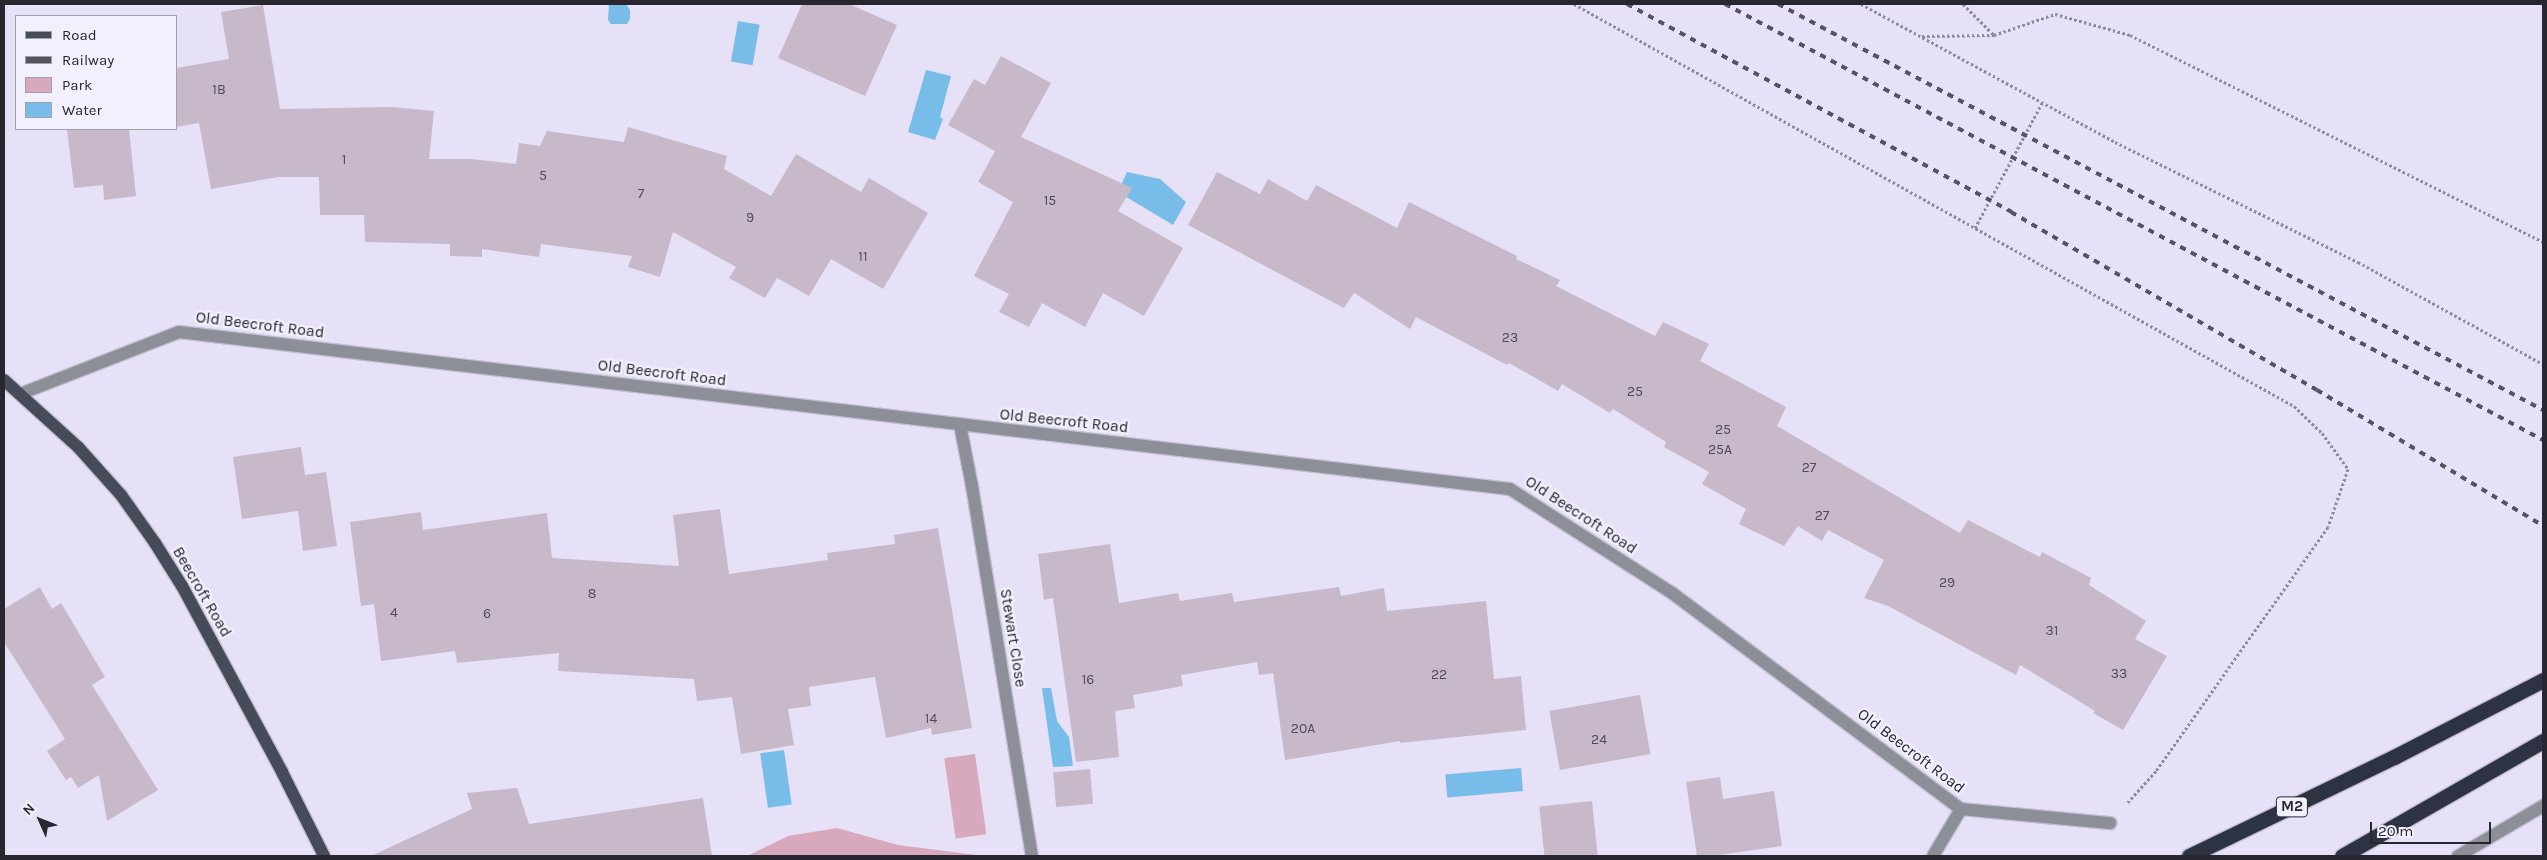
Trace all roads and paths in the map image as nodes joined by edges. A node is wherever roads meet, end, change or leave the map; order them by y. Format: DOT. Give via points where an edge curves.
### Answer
graph roads {
  1 [pos="1574,4"];
  2 [pos="1861,4"];
  3 [pos="1871,4"];
  4 [pos="1963,4"];
  5 [pos="1871,9"];
  6 [pos="1994,35"];
  7 [pos="1922,36"];
  8 [pos="2042,103"];
  9 [pos="1975,228"];
  10 [pos="2543,242"];
  11 [pos="2543,364"];
  12 [pos="4,380"];
  13 [pos="20,394"];
  14 [pos="960,426"];
  15 [pos="2543,680"];
  16 [pos="2543,741"];
  17 [pos="2543,806"];
  18 [pos="1961,809"];
  19 [pos="2110,823"];
  20 [pos="324,856"];
  21 [pos="1032,856"];
  22 [pos="1933,856"];
  23 [pos="2189,856"];
  24 [pos="2342,856"];
  25 [pos="2458,856"];
  1 -- 9 [label="path"];
  2 -- 5 [label="path"];
  3 -- 5 [label="path"];
  4 -- 6 [label="path"];
  5 -- 7 [label="path"];
  6 -- 7 [label="path"];
  6 -- 10 [label="path" via="2055,14 2130,35"];
  7 -- 8 [label="path"];
  8 -- 9 [label="path"];
  8 -- 11 [label="path" via="2358,262"];
  9 -- 19 [label="path" via="2294,406 2322,433 2348,469 2328,527 2156,771"];
  12 -- 13 [label="main road, Beecroft Road"];
  13 -- 14 [label="street, Old Beecroft Road" via="179,332"];
  13 -- 20 [label="main road, Beecroft Road" via="78,446 115,488 155,543 182,586"];
  14 -- 18 [label="street, Old Beecroft Road" via="1510,489 1672,593"];
  14 -- 21 [label="street, Stewart Close"];
  15 -- 23 [label="highway, M2" via="2394,757"];
  16 -- 24 [label="highway"];
  17 -- 25 [label="street"];
  18 -- 19 [label="street"];
  18 -- 22 [label="street, Old Beecroft Road"];
}
